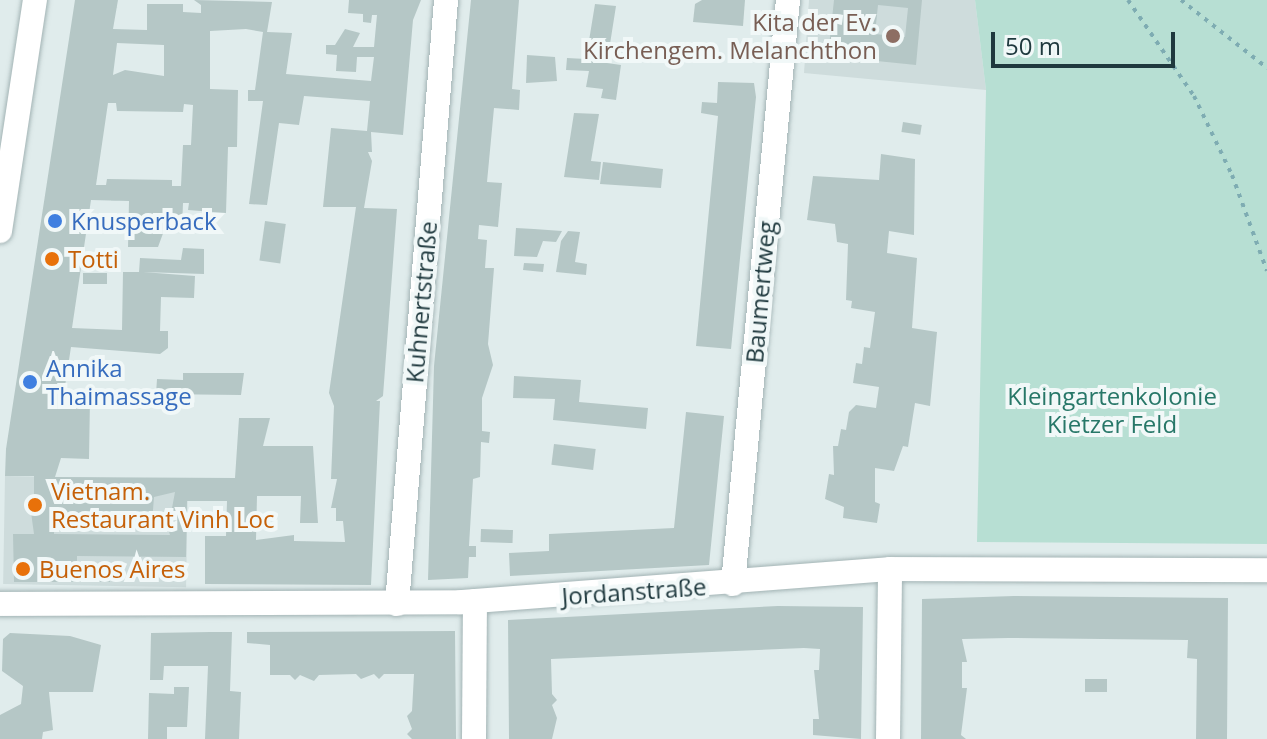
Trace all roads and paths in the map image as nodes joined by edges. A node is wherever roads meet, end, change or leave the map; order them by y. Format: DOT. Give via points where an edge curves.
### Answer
graph roads {
  1 [pos="35,0"];
  2 [pos="446,0"];
  3 [pos="788,0"];
  4 [pos="1128,0"];
  5 [pos="1181,0"];
  6 [pos="1267,68"];
  7 [pos="0,231"];
  8 [pos="1267,271"];
  9 [pos="890,569"];
  10 [pos="1267,570"];
  11 [pos="733,584"];
  12 [pos="475,601"];
  13 [pos="0,604"];
  14 [pos="397,604"];
  15 [pos="474,739"];
  16 [pos="888,739"];
  1 -- 7 [label="street"];
  2 -- 14 [label="street, Kuhnertstraße"];
  3 -- 11 [label="street, Baumertweg"];
  4 -- 8 [label="path" via="1194,96 1232,175"];
  5 -- 6 [label="path"];
  9 -- 10 [label="street, Jordanstraße"];
  9 -- 11 [label="street, Jordanstraße"];
  9 -- 16 [label="street"];
  11 -- 12 [label="street, Jordanstraße"];
  12 -- 14 [label="street, Jordanstraße"];
  12 -- 15 [label="street"];
  13 -- 14 [label="street, Jordanstraße"];
}
